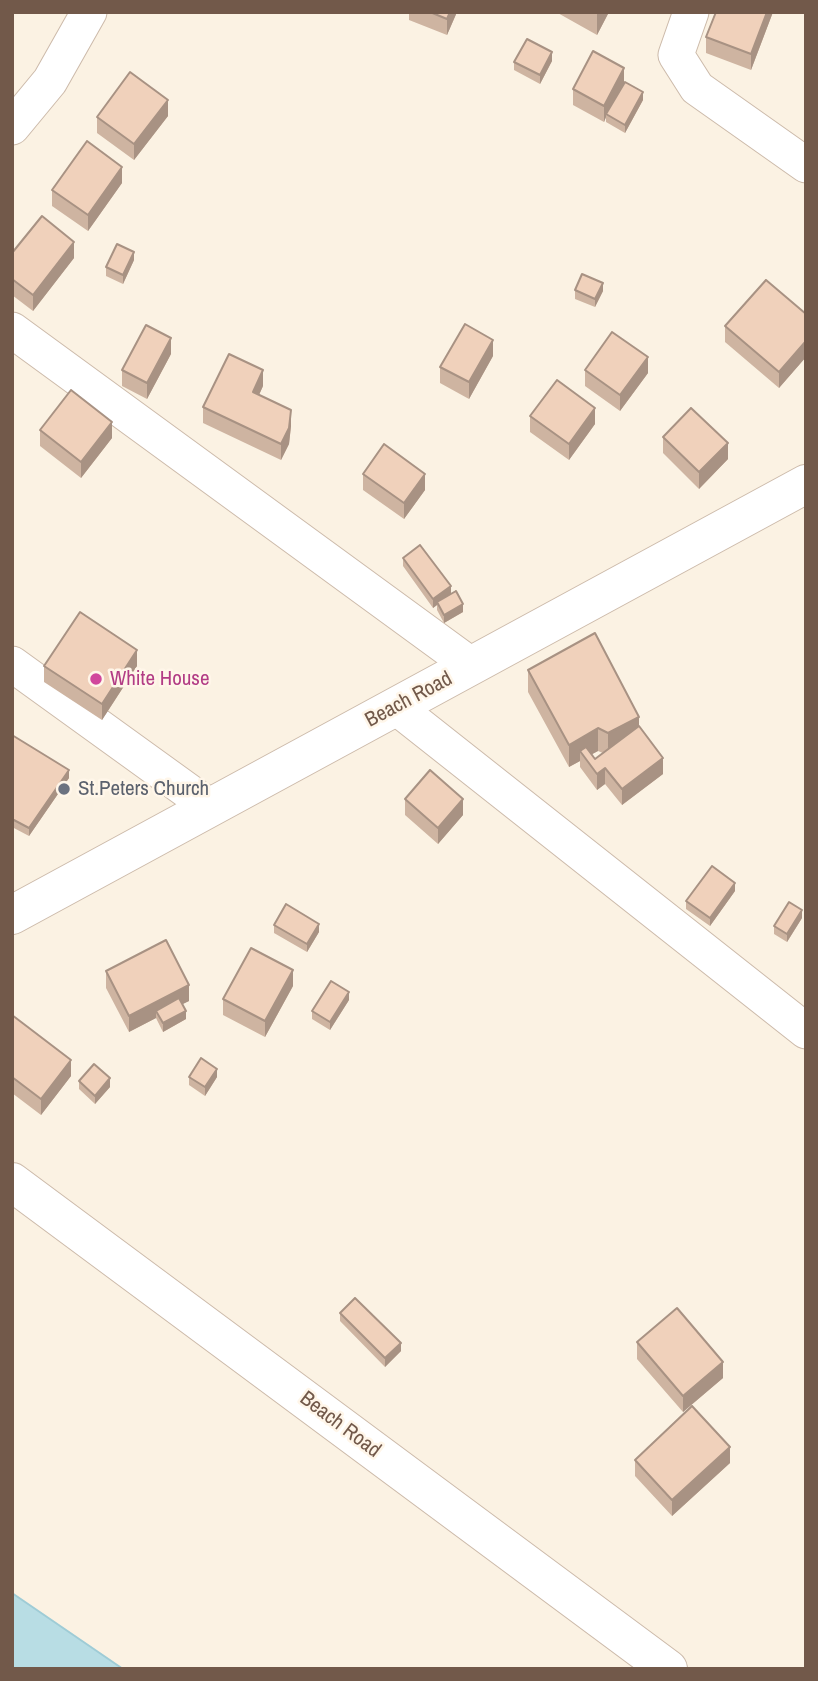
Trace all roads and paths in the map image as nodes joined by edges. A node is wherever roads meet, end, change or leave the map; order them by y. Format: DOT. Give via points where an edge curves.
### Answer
graph roads {
  1 [pos="89,12"];
  2 [pos="691,12"];
  3 [pos="12,127"];
  4 [pos="806,165"];
  5 [pos="12,330"];
  6 [pos="806,484"];
  7 [pos="12,664"];
  8 [pos="472,666"];
  9 [pos="396,707"];
  10 [pos="210,807"];
  11 [pos="12,915"];
  12 [pos="806,1031"];
  13 [pos="12,1182"];
  14 [pos="668,1669"];
  1 -- 3 [label="street" via="50,81"];
  2 -- 4 [label="street" via="676,55 697,88"];
  5 -- 8 [label="street"];
  6 -- 8 [label="street, Beach Road"];
  7 -- 10 [label="street"];
  8 -- 9 [label="street, Beach Road"];
  9 -- 10 [label="street, Beach Road"];
  9 -- 12 [label="street"];
  10 -- 11 [label="street, Beach Road"];
  13 -- 14 [label="street, Beach Road"];
}
